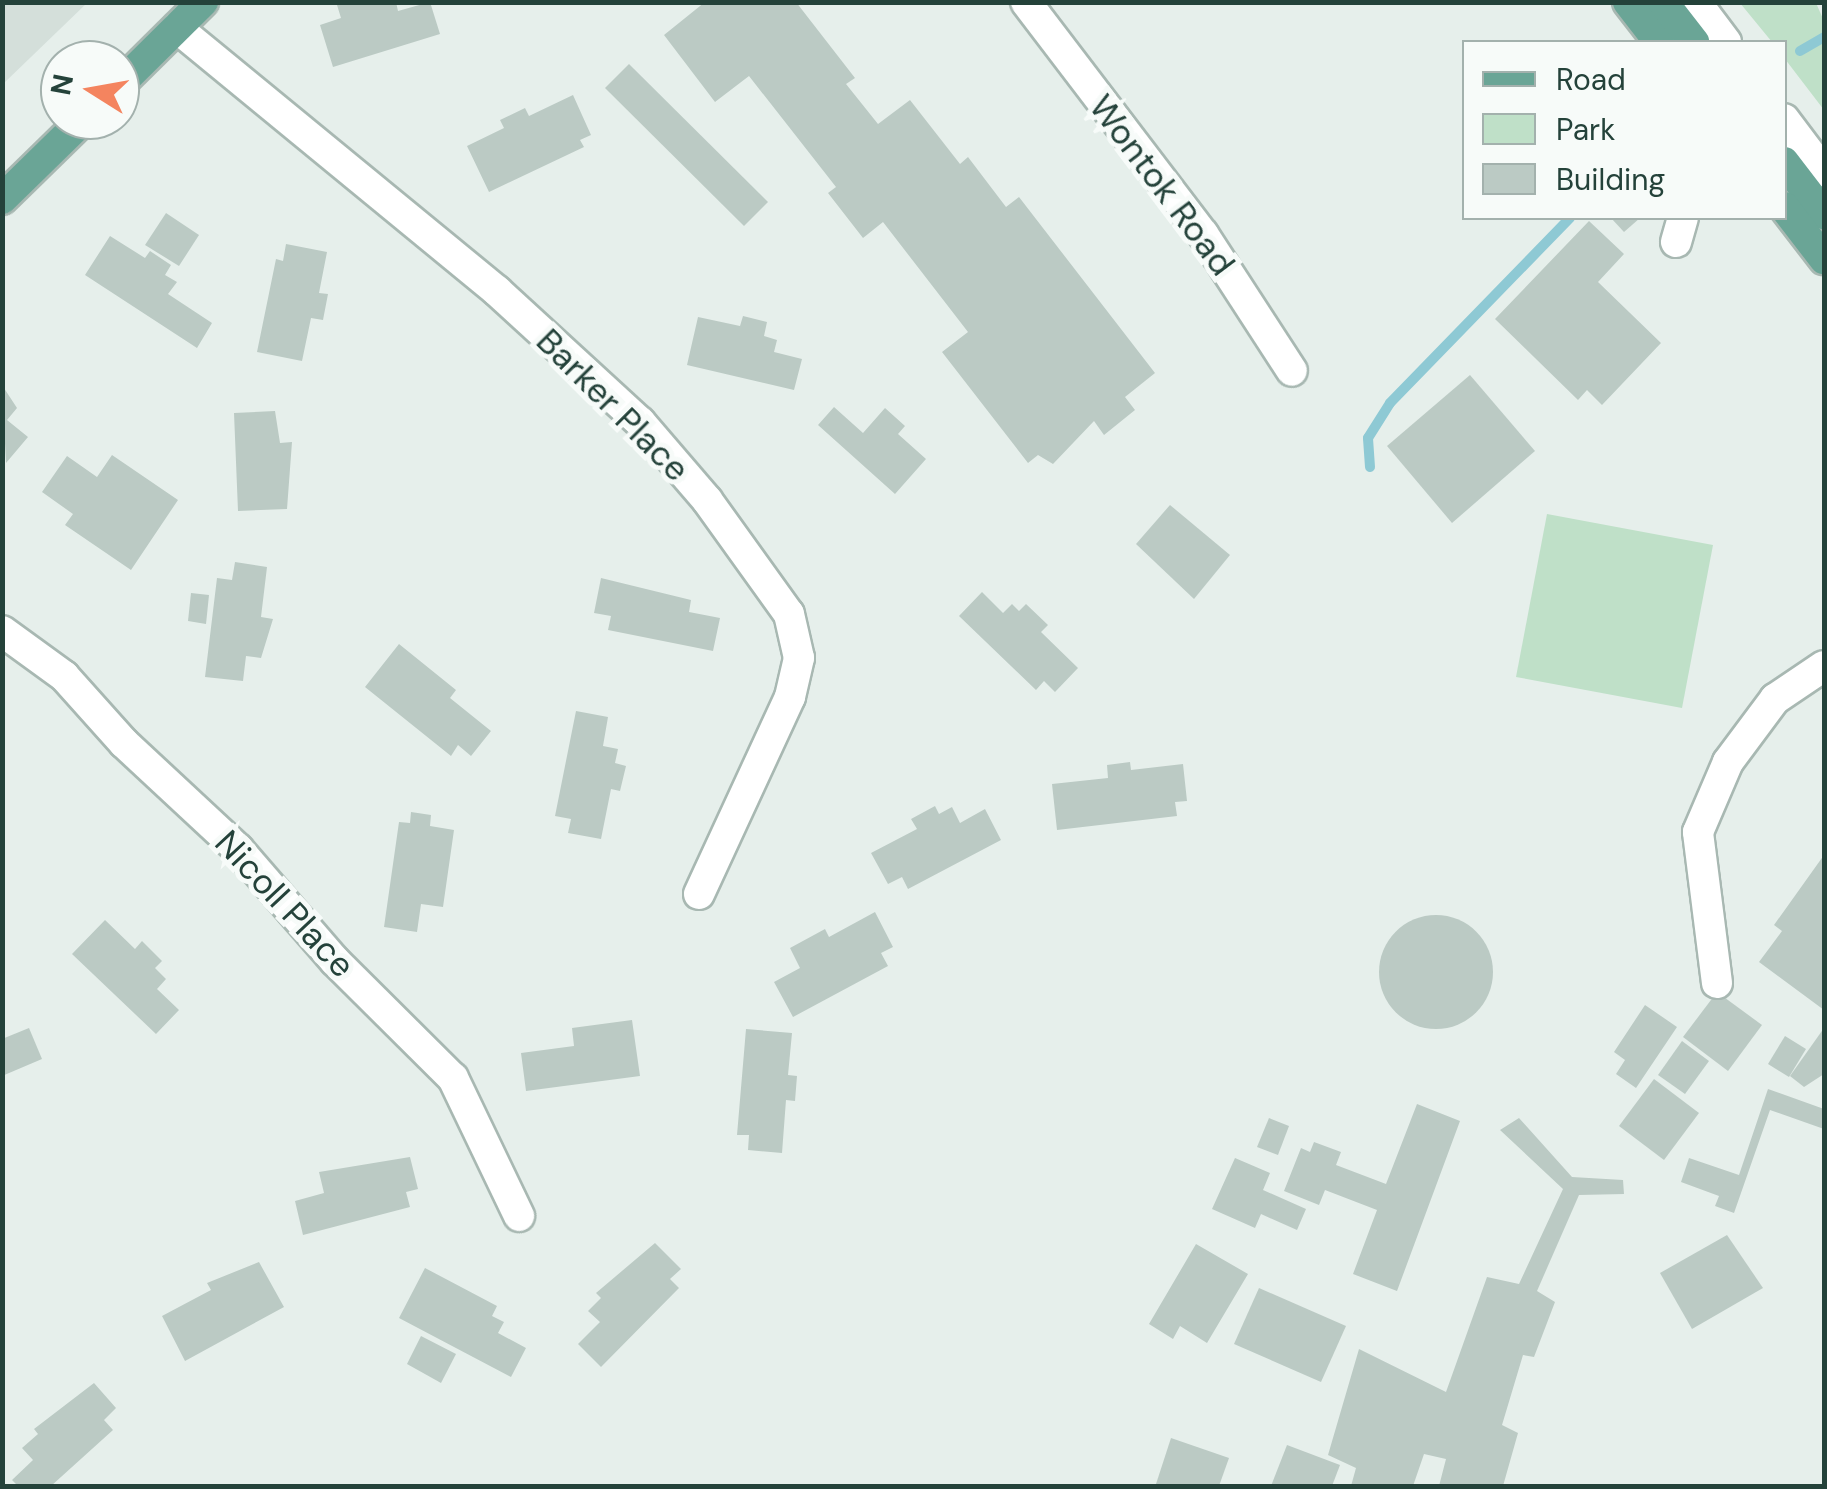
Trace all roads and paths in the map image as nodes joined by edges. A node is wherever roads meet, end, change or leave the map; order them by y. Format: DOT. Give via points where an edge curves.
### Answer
graph roads {
  1 [pos="203,2"];
  2 [pos="1026,2"];
  3 [pos="1628,2"];
  4 [pos="1663,2"];
  5 [pos="1696,2"];
  6 [pos="176,28"];
  7 [pos="1656,40"];
  8 [pos="1692,40"];
  9 [pos="1724,40"];
  10 [pos="140,64"];
  11 [pos="1787,123"];
  12 [pos="62,140"];
  13 [pos="1787,166"];
  14 [pos="1824,172"];
  15 [pos="2,199"];
  16 [pos="1787,211"];
  17 [pos="1824,214"];
  18 [pos="1824,260"];
  19 [pos="1292,371"];
  20 [pos="2,631"];
  21 [pos="1824,666"];
  22 [pos="699,894"];
  23 [pos="1716,983"];
  24 [pos="519,1216"];
  1 -- 6 [label="main road"];
  2 -- 19 [label="street, Wontok Road" via="1203,234"];
  3 -- 7 [label="main road"];
  4 -- 8 [label="main road"];
  5 -- 9 [label="street"];
  6 -- 10 [label="main road"];
  6 -- 22 [label="street, Barker Place" via="497,292 640,422 708,500 790,614 799,658 790,697"];
  11 -- 14 [label="street"];
  12 -- 15 [label="main road"];
  13 -- 17 [label="main road"];
  16 -- 18 [label="main road"];
  20 -- 24 [label="street, Nicoll Place" via="64,676 454,1078"];
  21 -- 23 [label="street" via="1775,699 1728,762 1698,832"];
}
